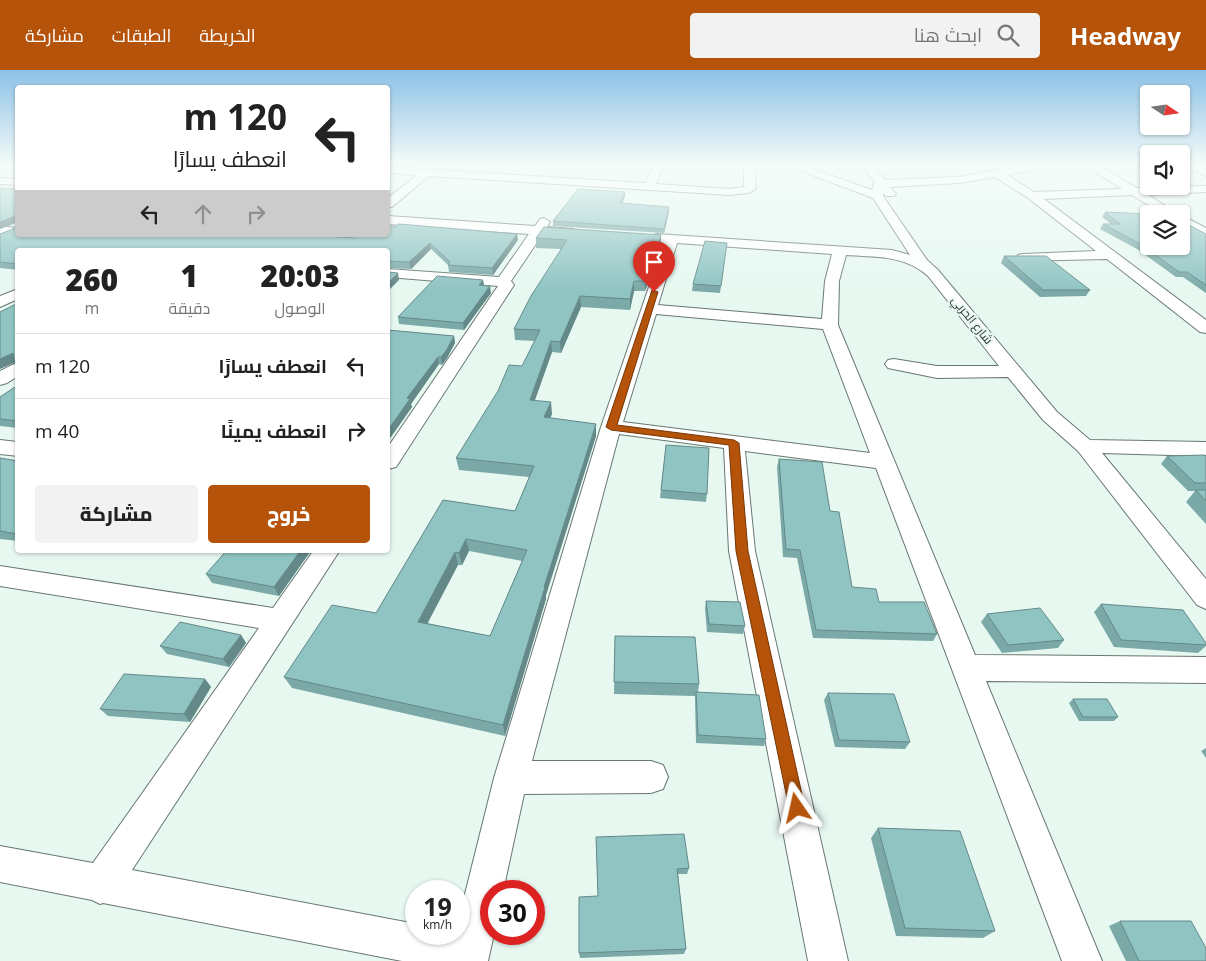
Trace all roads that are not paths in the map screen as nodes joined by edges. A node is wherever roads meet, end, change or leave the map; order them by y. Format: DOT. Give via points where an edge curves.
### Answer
graph roads {
  1 [pos="892,208"];
  2 [pos="901,208"];
  3 [pos="1047,208"];
  4 [pos="390,211"];
  5 [pos="390,220"];
  6 [pos="1190,224"];
  7 [pos="541,226"];
  8 [pos="584,229"];
  9 [pos="1205,233"];
  10 [pos="672,239"];
  11 [pos="926,241"];
  12 [pos="909,243"];
  13 [pos="840,251"];
  14 [pos="890,251"];
  15 [pos="1110,255"];
  16 [pos="1024,258"];
  17 [pos="930,259"];
  18 [pos="390,273"];
  19 [pos="503,282"];
  20 [pos="15,294"];
  21 [pos="0,302"];
  22 [pos="649,309"];
  23 [pos="830,325"];
  24 [pos="1206,328"];
  25 [pos="453,337"];
  26 [pos="472,338"];
  27 [pos="894,364"];
  28 [pos="15,369"];
  29 [pos="1014,371"];
  30 [pos="0,378"];
  31 [pos="611,427"];
  32 [pos="734,443"];
  33 [pos="1085,446"];
  34 [pos="0,447"];
  35 [pos="15,449"];
  36 [pos="1206,450"];
  37 [pos="390,459"];
  38 [pos="884,462"];
  39 [pos="325,553"];
  40 [pos="0,576"];
  41 [pos="1206,598"];
  42 [pos="280,620"];
  43 [pos="966,668"];
  44 [pos="1206,670"];
  45 [pos="651,777"];
  46 [pos="511,778"];
  47 [pos="0,864"];
  48 [pos="100,884"];
  49 [pos="468,957"];
  50 [pos="828,961"];
  51 [pos="1082,961"];
  1 -- 12 [label="street, شارع الحربي"];
  2 -- 11 [label="street, شارع الحربي"];
  3 -- 15 [label="street"];
  4 -- 7 [label="street"];
  5 -- 7 [label="street"];
  6 -- 9 [label="street"];
  7 -- 8 [label="street"];
  7 -- 19 [label="street"];
  10 -- 13 [label="street"];
  10 -- 14 [label="street" via="642,233"];
  10 -- 22 [label="street"];
  12 -- 14 [label="street"];
  12 -- 17 [label="street, شارع الحربي"];
  13 -- 14 [label="street"];
  13 -- 23 [label="street" via="832,281"];
  14 -- 17 [label="street"];
  15 -- 16 [label="street"];
  15 -- 24 [label="street"];
  17 -- 29 [label="street, شارع الحربي" via="934,272"];
  17 -- 33 [label="street, شارع الحربي" via="965,292 1070,416"];
  18 -- 19 [label="street"];
  19 -- 26 [label="street" via="506,285"];
  20 -- 21 [label="street"];
  22 -- 23 [label="street"];
  22 -- 31 [label="street"];
  23 -- 38 [label="street"];
  25 -- 26 [label="street"];
  26 -- 37 [label="street"];
  27 -- 29 [label="street" via="937,372"];
  28 -- 30 [label="street"];
  29 -- 33 [label="street, شارع الحربي" via="1050,416"];
  31 -- 32 [label="street"];
  31 -- 46 [label="street"];
  32 -- 38 [label="street"];
  32 -- 50 [label="street" via="742,551"];
  33 -- 36 [label="street"];
  33 -- 41 [label="street, شارع الحربي"];
  34 -- 35 [label="street"];
  38 -- 43 [label="street"];
  39 -- 42 [label="street"];
  40 -- 42 [label="street"];
  42 -- 48 [label="street"];
  43 -- 44 [label="street"];
  43 -- 51 [label="street"];
  45 -- 46 [label="street"];
  46 -- 49 [label="street"];
  47 -- 48 [label="street"];
  48 -- 49 [label="street"];
}
